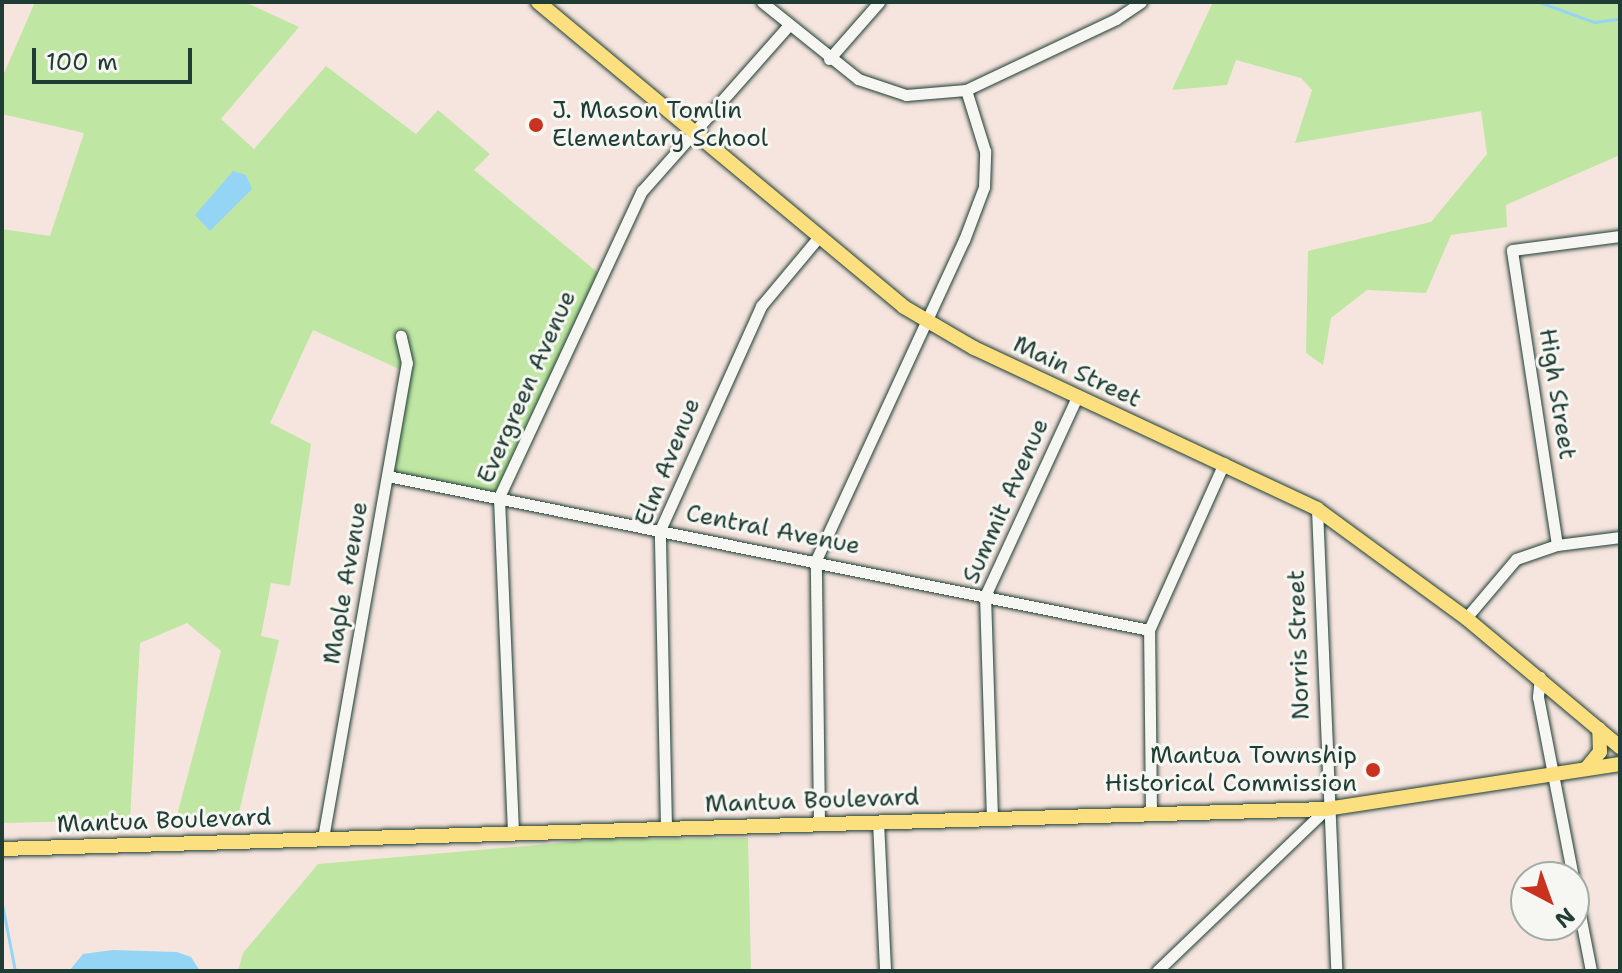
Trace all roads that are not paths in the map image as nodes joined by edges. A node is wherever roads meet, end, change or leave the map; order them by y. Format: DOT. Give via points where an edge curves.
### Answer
graph roads {
  1 [pos="538,2"];
  2 [pos="762,2"];
  3 [pos="879,2"];
  4 [pos="1141,2"];
  5 [pos="789,25"];
  6 [pos="829,59"];
  7 [pos="966,90"];
  8 [pos="692,133"];
  9 [pos="1620,236"];
  10 [pos="817,239"];
  11 [pos="925,320"];
  12 [pos="401,336"];
  13 [pos="1077,397"];
  14 [pos="1224,463"];
  15 [pos="388,476"];
  16 [pos="499,497"];
  17 [pos="1317,509"];
  18 [pos="660,530"];
  19 [pos="1620,537"];
  20 [pos="1557,545"];
  21 [pos="816,560"];
  22 [pos="985,596"];
  23 [pos="1466,618"];
  24 [pos="1149,630"];
  25 [pos="1540,677"];
  26 [pos="1599,729"];
  27 [pos="1620,747"];
  28 [pos="1620,764"];
  29 [pos="1586,769"];
  30 [pos="1552,774"];
  31 [pos="1326,809"];
  32 [pos="1151,813"];
  33 [pos="818,815"];
  34 [pos="992,818"];
  35 [pos="878,821"];
  36 [pos="666,827"];
  37 [pos="513,832"];
  38 [pos="323,838"];
  39 [pos="4,849"];
  40 [pos="1570,861"];
  41 [pos="1585,941"];
  42 [pos="885,971"];
  43 [pos="1157,971"];
  44 [pos="1336,971"];
  45 [pos="1591,971"];
  1 -- 8 [label="main road, Main Street"];
  2 -- 5 [label="street"];
  3 -- 6 [label="street"];
  4 -- 7 [label="street"];
  5 -- 6 [label="street"];
  5 -- 8 [label="street, Evergreen Avenue"];
  6 -- 7 [label="street" via="858,79 906,95"];
  7 -- 11 [label="street" via="985,151 984,187"];
  8 -- 10 [label="main road, Main Street"];
  8 -- 16 [label="street, Evergreen Avenue" via="637,199"];
  9 -- 20 [label="street, High Street" via="1512,250"];
  10 -- 11 [label="main road, Main Street"];
  10 -- 18 [label="street, Elm Avenue" via="761,306"];
  11 -- 13 [label="main road, Main Street"];
  11 -- 21 [label="street"];
  12 -- 15 [label="street, Maple Avenue" via="407,363"];
  13 -- 14 [label="main road, Main Street"];
  13 -- 22 [label="street, Summit Avenue"];
  14 -- 17 [label="main road, Main Street"];
  14 -- 24 [label="street"];
  15 -- 16 [label="street, Central Avenue"];
  15 -- 38 [label="street, Maple Avenue"];
  16 -- 18 [label="street, Central Avenue"];
  16 -- 37 [label="street, Evergreen Avenue"];
  17 -- 23 [label="main road, Main Street"];
  17 -- 31 [label="street, Norris Street"];
  18 -- 21 [label="street, Central Avenue"];
  18 -- 36 [label="street, Elm Avenue"];
  19 -- 20 [label="street"];
  20 -- 23 [label="street" via="1516,559"];
  21 -- 22 [label="street, Central Avenue"];
  21 -- 33 [label="street"];
  22 -- 24 [label="street, Central Avenue"];
  22 -- 34 [label="street, Summit Avenue"];
  23 -- 25 [label="main road, Main Street"];
  24 -- 32 [label="street"];
  25 -- 26 [label="main road, Main Street"];
  25 -- 30 [label="street" via="1538,697"];
  26 -- 27 [label="main road, Main Street"];
  26 -- 29 [label="main road" via="1600,752"];
  28 -- 29 [label="main road, Mantua Boulevard"];
  29 -- 30 [label="main road, Mantua Boulevard"];
  30 -- 31 [label="main road, Mantua Boulevard"];
  30 -- 40 [label="street"];
  31 -- 32 [label="main road, Mantua Boulevard"];
  31 -- 43 [label="street"];
  31 -- 44 [label="street, Norris Street"];
  32 -- 34 [label="main road, Mantua Boulevard"];
  33 -- 35 [label="main road, Mantua Boulevard"];
  33 -- 36 [label="main road, Mantua Boulevard"];
  34 -- 35 [label="main road, Mantua Boulevard"];
  35 -- 42 [label="street"];
  36 -- 37 [label="main road, Mantua Boulevard"];
  37 -- 38 [label="main road, Mantua Boulevard"];
  38 -- 39 [label="main road, Mantua Boulevard"];
  41 -- 45 [label="street"];
}
